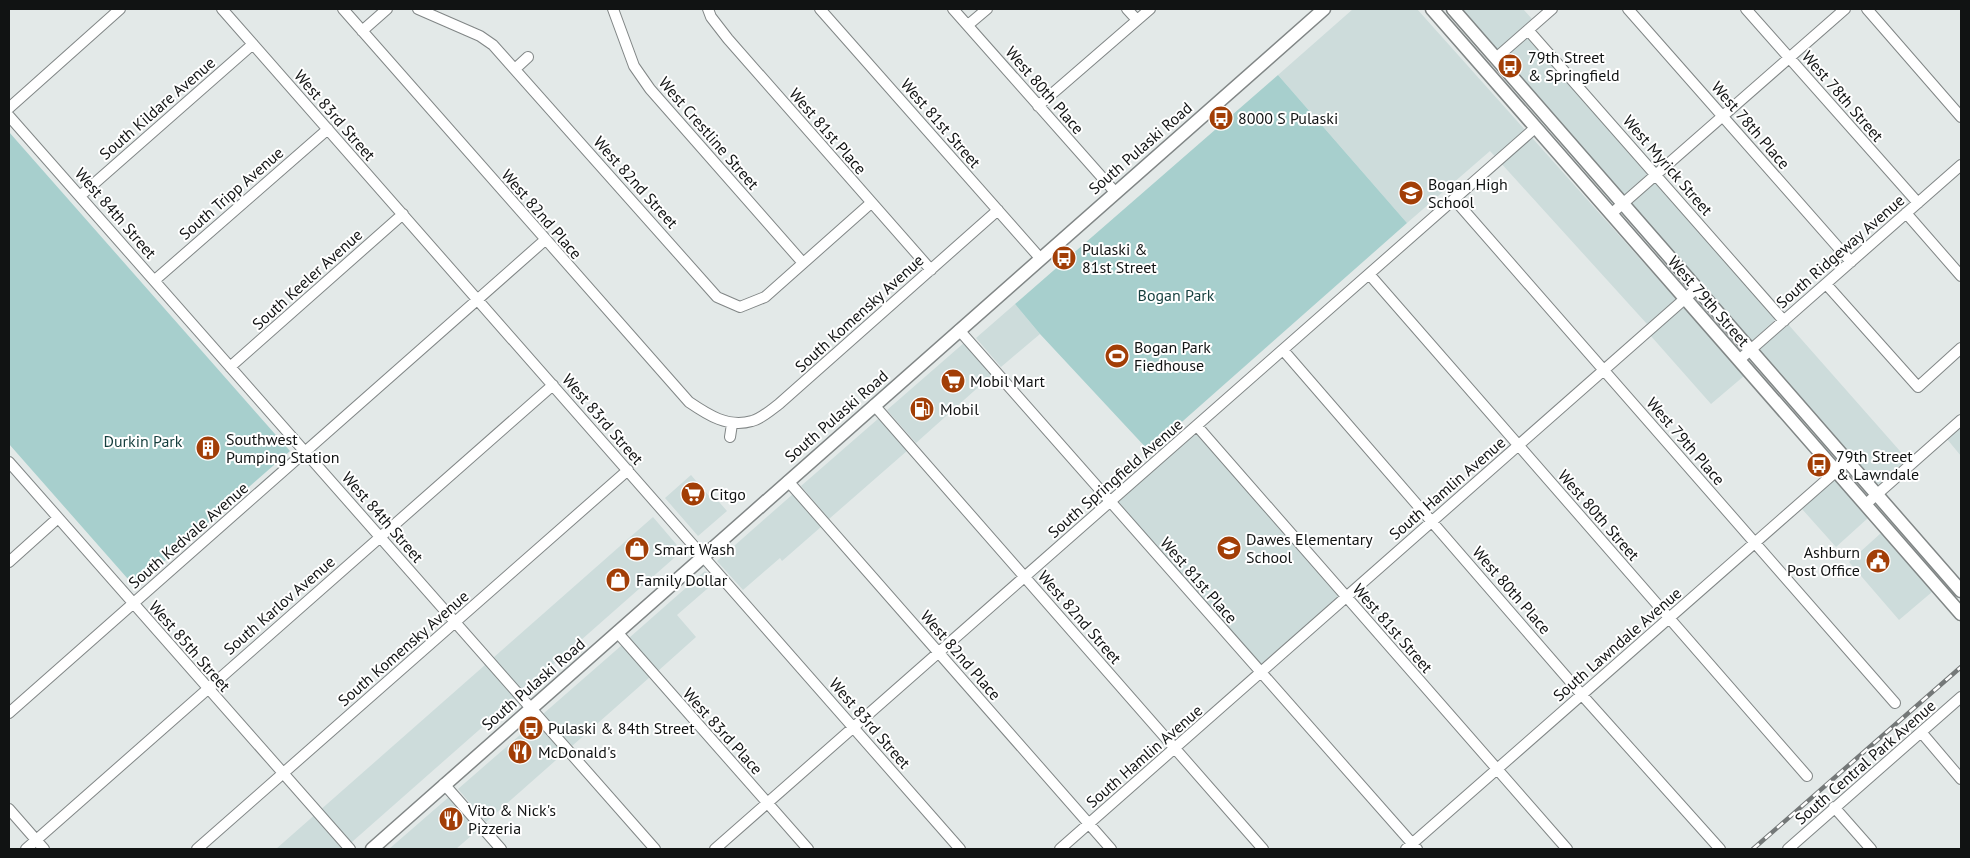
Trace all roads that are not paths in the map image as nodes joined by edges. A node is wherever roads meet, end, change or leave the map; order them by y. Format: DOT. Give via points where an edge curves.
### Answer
graph roads {
  1 [pos="120,9"];
  2 [pos="222,9"];
  3 [pos="342,9"];
  4 [pos="387,9"];
  5 [pos="418,9"];
  6 [pos="613,9"];
  7 [pos="708,9"];
  8 [pos="820,9"];
  9 [pos="953,9"];
  10 [pos="987,9"];
  11 [pos="1127,9"];
  12 [pos="1150,9"];
  13 [pos="1324,9"];
  14 [pos="1432,9"];
  15 [pos="1453,9"];
  16 [pos="1552,9"];
  17 [pos="1628,9"];
  18 [pos="1746,9"];
  19 [pos="1845,9"];
  20 [pos="1867,9"];
  21 [pos="1137,20"];
  22 [pos="968,25"];
  23 [pos="1528,30"];
  24 [pos="362,31"];
  25 [pos="253,44"];
  26 [pos="528,57"];
  27 [pos="1496,58"];
  28 [pos="1789,58"];
  29 [pos="515,69"];
  30 [pos="1038,106"];
  31 [pos="9,108"];
  32 [pos="9,116"];
  33 [pos="1723,116"];
  34 [pos="1961,117"];
  35 [pos="1535,128"];
  36 [pos="328,129"];
  37 [pos="1961,165"];
  38 [pos="1656,174"];
  39 [pos="1115,192"];
  40 [pos="80,196"];
  41 [pos="1454,199"];
  42 [pos="871,203"];
  43 [pos="1623,203"];
  44 [pos="1918,203"];
  45 [pos="998,210"];
  46 [pos="403,214"];
  47 [pos="1611,214"];
  48 [pos="1906,214"];
  49 [pos="544,240"];
  50 [pos="1040,258"];
  51 [pos="1851,262"];
  52 [pos="803,263"];
  53 [pos="930,270"];
  54 [pos="1369,274"];
  55 [pos="1961,276"];
  56 [pos="155,280"];
  57 [pos="1826,284"];
  58 [pos="1697,288"];
  59 [pos="1685,298"];
  60 [pos="477,299"];
  61 [pos="1784,321"];
  62 [pos="959,330"];
  63 [pos="1961,348"];
  64 [pos="1283,350"];
  65 [pos="1751,350"];
  66 [pos="1739,360"];
  67 [pos="230,366"];
  68 [pos="1604,370"];
  69 [pos="553,384"];
  70 [pos="874,405"];
  71 [pos="1961,420"];
  72 [pos="732,424"];
  73 [pos="1197,426"];
  74 [pos="730,437"];
  75 [pos="1518,446"];
  76 [pos="305,451"];
  77 [pos="1848,461"];
  78 [pos="9,462"];
  79 [pos="628,470"];
  80 [pos="1837,471"];
  81 [pos="788,481"];
  82 [pos="1877,494"];
  83 [pos="1111,501"];
  84 [pos="1866,504"];
  85 [pos="58,518"];
  86 [pos="1432,521"];
  87 [pos="380,536"];
  88 [pos="1755,543"];
  89 [pos="703,555"];
  90 [pos="9,562"];
  91 [pos="1025,577"];
  92 [pos="1961,591"];
  93 [pos="1347,597"];
  94 [pos="133,603"];
  95 [pos="1961,614"];
  96 [pos="1670,618"];
  97 [pos="455,622"];
  98 [pos="617,632"];
  99 [pos="939,653"];
  100 [pos="1260,673"];
  101 [pos="208,688"];
  102 [pos="1582,694"];
  103 [pos="1961,697"];
  104 [pos="1895,703"];
  105 [pos="530,708"];
  106 [pos="9,713"];
  107 [pos="854,728"];
  108 [pos="1921,732"];
  109 [pos="1175,748"];
  110 [pos="1497,769"];
  111 [pos="283,774"];
  112 [pos="1807,776"];
  113 [pos="1961,778"];
  114 [pos="444,784"];
  115 [pos="767,803"];
  116 [pos="1834,807"];
  117 [pos="9,809"];
  118 [pos="1089,824"];
  119 [pos="36,841"];
  120 [pos="1412,847"];
  121 [pos="26,849"];
  122 [pos="44,849"];
  123 [pos="197,849"];
  124 [pos="350,849"];
  125 [pos="372,849"];
  126 [pos="501,849"];
  127 [pos="655,849"];
  128 [pos="715,849"];
  129 [pos="808,849"];
  130 [pos="960,849"];
  131 [pos="1060,849"];
  132 [pos="1111,849"];
  133 [pos="1263,849"];
  134 [pos="1568,849"];
  135 [pos="1720,849"];
  136 [pos="1788,849"];
  137 [pos="1871,849"];
  1 -- 31 [label="street"];
  2 -- 25 [label="street, West 83rd Street"];
  3 -- 24 [label="street, West 82nd Place"];
  4 -- 24 [label="street"];
  5 -- 29 [label="street, West 82nd Street" via="480,36"];
  6 -- 52 [label="street, West Crestline Street" via="634,66 650,89"];
  7 -- 42 [label="street, West 81st Place" via="728,39"];
  8 -- 45 [label="street, West 81st Street"];
  9 -- 22 [label="street, West 80th Place"];
  10 -- 22 [label="street"];
  11 -- 21 [label="street"];
  12 -- 21 [label="street"];
  13 -- 39 [label="main road, South Pulaski Road"];
  14 -- 35 [label="main road, West 79th Street"];
  15 -- 27 [label="main road, West 79th Street"];
  16 -- 23 [label="street"];
  17 -- 33 [label="street, West 78th Place"];
  18 -- 28 [label="street, West 78th Street"];
  19 -- 28 [label="street"];
  20 -- 34 [label="street"];
  21 -- 30 [label="street"];
  22 -- 30 [label="street, West 80th Place"];
  23 -- 27 [label="street"];
  23 -- 38 [label="street, West Myrick Street"];
  24 -- 49 [label="street, West 82nd Place"];
  25 -- 36 [label="street, West 83rd Street"];
  25 -- 40 [label="street, South Kildare Avenue"];
  26 -- 29 [label="street"];
  27 -- 43 [label="main road, West 79th Street"];
  28 -- 33 [label="street"];
  28 -- 44 [label="street, West 78th Street"];
  29 -- 52 [label="street, West 82nd Street" via="717,296 739,311 765,298"];
  30 -- 39 [label="street, West 80th Place"];
  32 -- 40 [label="street, West 84th Street"];
  33 -- 38 [label="street"];
  33 -- 51 [label="street, West 78th Place"];
  35 -- 41 [label="street, South Springfield Avenue"];
  35 -- 47 [label="main road, West 79th Street"];
  36 -- 46 [label="street, West 83rd Street"];
  36 -- 56 [label="street, South Tripp Avenue"];
  37 -- 44 [label="street, South Ridgeway Avenue"];
  38 -- 43 [label="street"];
  38 -- 61 [label="street, West Myrick Street"];
  39 -- 50 [label="main road, South Pulaski Road"];
  40 -- 56 [label="street, West 84th Street"];
  41 -- 54 [label="street, South Springfield Avenue"];
  41 -- 68 [label="street, West 79th Place"];
  42 -- 52 [label="street"];
  42 -- 53 [label="street, West 81st Place"];
  43 -- 47 [label="street"];
  43 -- 58 [label="main road, West 79th Street"];
  44 -- 48 [label="street, South Ridgeway Avenue"];
  45 -- 50 [label="street, West 81st Street"];
  45 -- 53 [label="street, South Komensky Avenue"];
  46 -- 60 [label="street, West 83rd Street"];
  46 -- 67 [label="street, South Keeler Avenue"];
  47 -- 59 [label="main road, West 79th Street"];
  48 -- 51 [label="street, South Ridgeway Avenue"];
  48 -- 55 [label="street"];
  49 -- 60 [label="street, South Kedvale Avenue"];
  49 -- 72 [label="street, West 82nd Place" via="689,402 707,415"];
  50 -- 62 [label="main road, South Pulaski Road"];
  51 -- 57 [label="street, South Ridgeway Avenue"];
  53 -- 72 [label="street, South Komensky Avenue" via="779,404 753,421"];
  54 -- 64 [label="street, South Springfield Avenue"];
  54 -- 75 [label="street, West 80th Street"];
  56 -- 67 [label="street, West 84th Street"];
  57 -- 61 [label="street, South Ridgeway Avenue"];
  57 -- 63 [label="street" via="1918,387"];
  58 -- 59 [label="street, South Hamlin Avenue"];
  58 -- 65 [label="main road, West 79th Street"];
  59 -- 66 [label="main road, West 79th Street"];
  59 -- 68 [label="street, South Hamlin Avenue"];
  60 -- 69 [label="street, West 83rd Street"];
  60 -- 76 [label="street, South Kedvale Avenue"];
  61 -- 65 [label="street, South Ridgeway Avenue"];
  62 -- 70 [label="main road, South Pulaski Road"];
  62 -- 83 [label="street, West 81st Place"];
  64 -- 73 [label="street, South Springfield Avenue"];
  64 -- 86 [label="street, West 80th Place"];
  65 -- 66 [label="street, South Ridgeway Avenue"];
  65 -- 77 [label="main road, West 79th Street"];
  66 -- 80 [label="main road, West 79th Street"];
  67 -- 76 [label="street, West 84th Street"];
  68 -- 75 [label="street, South Hamlin Avenue"];
  68 -- 88 [label="street, West 79th Place"];
  69 -- 79 [label="street, West 83rd Street"];
  69 -- 87 [label="street, South Karlov Avenue"];
  70 -- 81 [label="main road, South Pulaski Road"];
  70 -- 91 [label="street, West 82nd Street"];
  71 -- 82 [label="street"];
  72 -- 74 [label="street"];
  73 -- 83 [label="street, South Springfield Avenue"];
  73 -- 93 [label="street, West 81st Street"];
  75 -- 86 [label="street, South Hamlin Avenue"];
  75 -- 96 [label="street, West 80th Street"];
  76 -- 87 [label="street, West 84th Street"];
  76 -- 94 [label="street, South Kedvale Avenue"];
  77 -- 80 [label="street, South Lawndale Avenue"];
  77 -- 82 [label="main road, West 79th Street"];
  78 -- 85 [label="street, West 85th Street"];
  79 -- 89 [label="street, West 83rd Street"];
  79 -- 97 [label="street, South Komensky Avenue"];
  80 -- 84 [label="main road, West 79th Street"];
  80 -- 88 [label="street, South Lawndale Avenue"];
  81 -- 89 [label="main road, South Pulaski Road"];
  81 -- 99 [label="street, West 82nd Place"];
  82 -- 84 [label="street"];
  82 -- 92 [label="main road, West 79th Street"];
  83 -- 91 [label="street, South Springfield Avenue"];
  83 -- 100 [label="street, West 81st Place"];
  84 -- 95 [label="main road, West 79th Street"];
  85 -- 90 [label="street"];
  85 -- 94 [label="street, West 85th Street"];
  86 -- 93 [label="street, South Hamlin Avenue"];
  86 -- 102 [label="street, West 80th Place"];
  87 -- 97 [label="street, West 84th Street"];
  87 -- 101 [label="street, South Karlov Avenue"];
  88 -- 96 [label="street, South Lawndale Avenue"];
  88 -- 104 [label="street, West 79th Place"];
  89 -- 98 [label="main road, South Pulaski Road"];
  89 -- 107 [label="street, West 83rd Street"];
  91 -- 99 [label="street, South Springfield Avenue"];
  91 -- 109 [label="street, West 82nd Street"];
  93 -- 100 [label="street, South Hamlin Avenue"];
  93 -- 110 [label="street, West 81st Street"];
  94 -- 101 [label="street, West 85th Street"];
  94 -- 106 [label="street, South Kedvale Avenue"];
  96 -- 102 [label="street, South Lawndale Avenue"];
  96 -- 112 [label="street, West 80th Street"];
  97 -- 105 [label="street, West 84th Street"];
  97 -- 111 [label="street, South Komensky Avenue"];
  98 -- 105 [label="main road, South Pulaski Road"];
  98 -- 115 [label="street, West 83rd Place"];
  99 -- 107 [label="street, South Springfield Avenue"];
  99 -- 118 [label="street, West 82nd Place"];
  100 -- 109 [label="street, South Hamlin Avenue"];
  100 -- 120 [label="street, West 81st Place"];
  101 -- 111 [label="street, West 85th Street"];
  101 -- 119 [label="street, South Karlov Avenue"];
  102 -- 110 [label="street, South Lawndale Avenue"];
  102 -- 135 [label="street, West 80th Place"];
  103 -- 108 [label="street, South Central Park Avenue"];
  105 -- 114 [label="main road, South Pulaski Road"];
  105 -- 127 [label="street, West 84th Street"];
  107 -- 115 [label="street, South Springfield Avenue"];
  107 -- 130 [label="street, West 83rd Street"];
  108 -- 113 [label="street"];
  108 -- 116 [label="street, South Central Park Avenue"];
  109 -- 118 [label="street, South Hamlin Avenue"];
  109 -- 133 [label="street, West 82nd Street"];
  110 -- 120 [label="street, South Lawndale Avenue"];
  110 -- 134 [label="street, West 81st Street"];
  111 -- 123 [label="street, South Komensky Avenue"];
  111 -- 124 [label="street, West 85th Street"];
  114 -- 125 [label="main road, South Pulaski Road"];
  114 -- 126 [label="street"];
  115 -- 128 [label="street, South Springfield Avenue"];
  115 -- 129 [label="street, West 83rd Place"];
  116 -- 136 [label="street, South Central Park Avenue"];
  116 -- 137 [label="street"];
  117 -- 119 [label="street"];
  118 -- 131 [label="street, South Hamlin Avenue"];
  118 -- 132 [label="street, West 82nd Place"];
  119 -- 121 [label="street, South Karlov Avenue"];
  119 -- 122 [label="street"];
}
